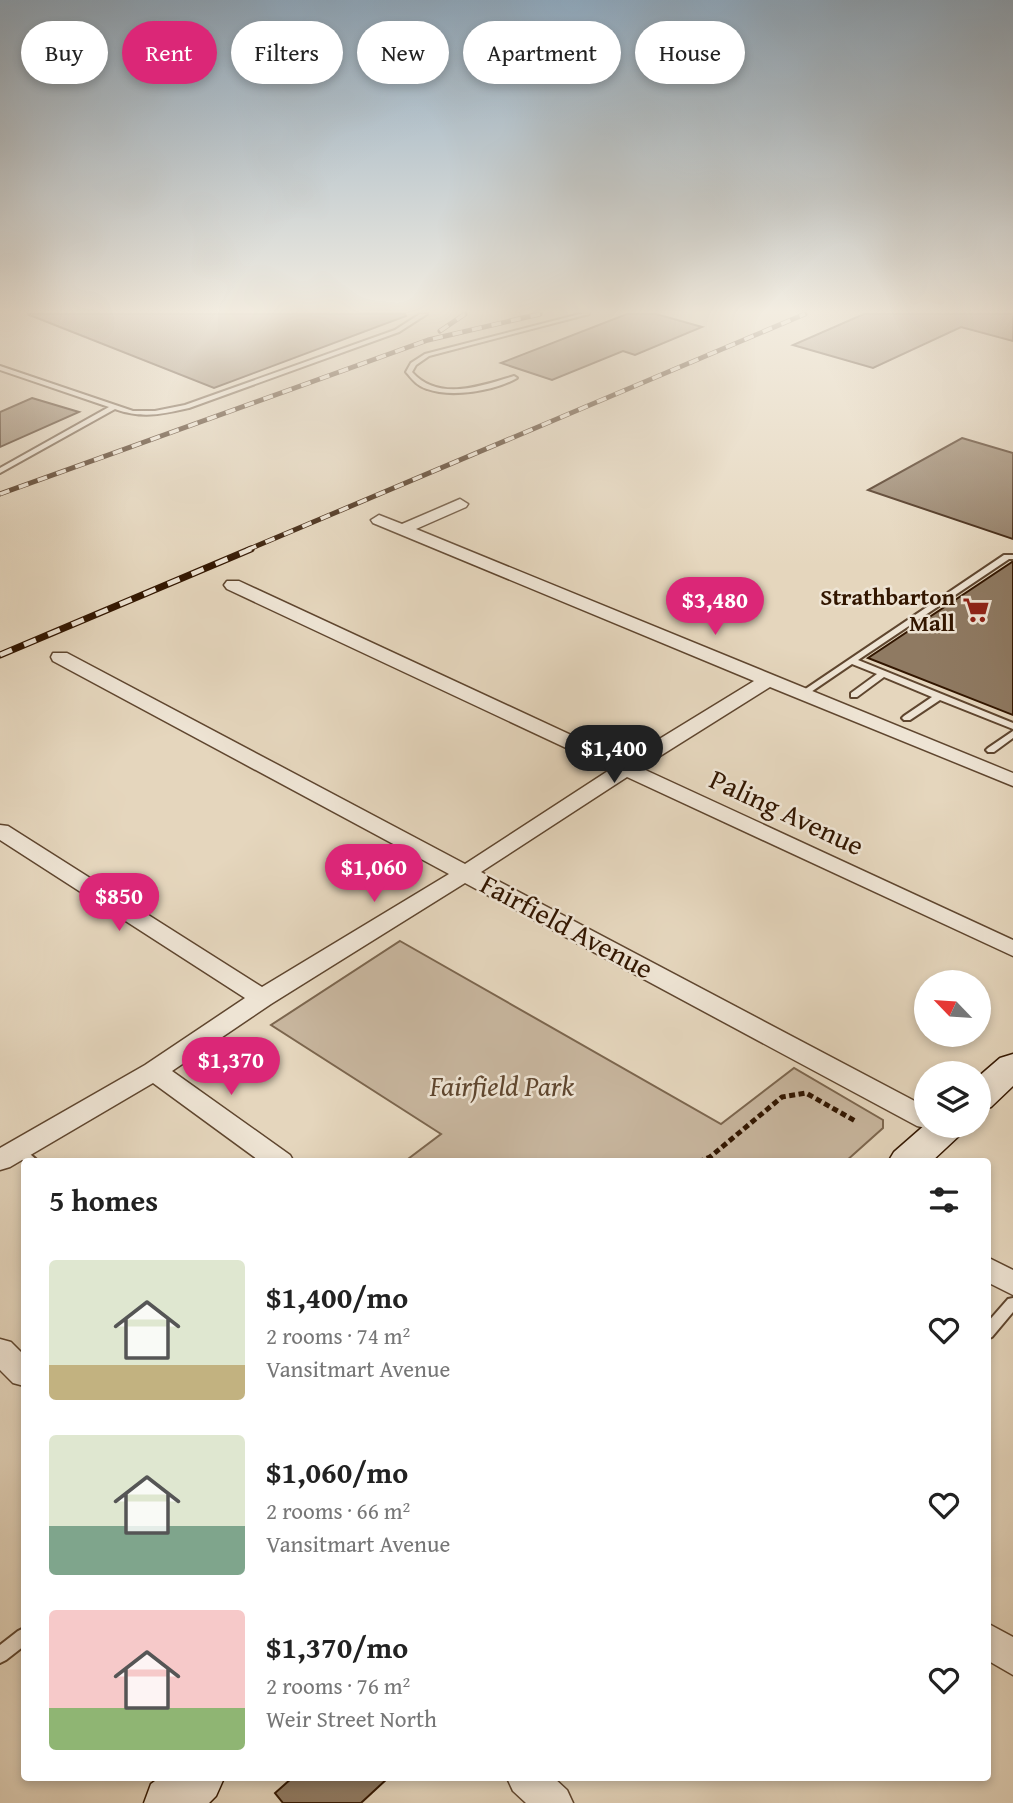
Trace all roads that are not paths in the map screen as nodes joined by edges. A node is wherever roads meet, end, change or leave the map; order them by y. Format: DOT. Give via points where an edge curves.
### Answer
graph roads {
  1 [pos="85,398"];
  2 [pos="211,398"];
  3 [pos="113,408"];
  4 [pos="0,471"];
  5 [pos="460,504"];
  6 [pos="379,520"];
  7 [pos="403,529"];
  8 [pos="1013,557"];
  9 [pos="233,585"];
  10 [pos="60,657"];
  11 [pos="852,661"];
  12 [pos="884,674"];
  13 [pos="768,680"];
  14 [pos="802,694"];
  15 [pos="854,695"];
  16 [pos="939,696"];
  17 [pos="908,718"];
  18 [pos="1013,726"];
  19 [pos="1013,734"];
  20 [pos="991,750"];
  21 [pos="626,768"];
  22 [pos="1013,780"];
  23 [pos="0,831"];
  24 [pos="467,872"];
  25 [pos="1013,949"];
  26 [pos="262,999"];
  27 [pos="1013,1066"];
  28 [pos="154,1071"];
  29 [pos="991,1086"];
  30 [pos="914,1111"];
  31 [pos="927,1138"];
  32 [pos="17,1157"];
  33 [pos="274,1158"];
  34 [pos="910,1158"];
  35 [pos="991,1270"];
  36 [pos="1013,1284"];
  37 [pos="1013,1303"];
  38 [pos="991,1328"];
  39 [pos="0,1351"];
  40 [pos="21,1371"];
  41 [pos="21,1638"];
  42 [pos="991,1642"];
  43 [pos="0,1655"];
  44 [pos="1013,1658"];
  45 [pos="195,1781"];
  46 [pos="529,1781"];
  47 [pos="170,1803"];
  48 [pos="554,1803"];
  1 -- 3 [label="lane"];
  2 -- 3 [label="lane" via="155,414"];
  3 -- 4 [label="lane"];
  5 -- 7 [label="street"];
  6 -- 7 [label="street"];
  7 -- 13 [label="street"];
  8 -- 11 [label="lane"];
  9 -- 21 [label="street, Paling Avenue"];
  10 -- 24 [label="street, Fairfield Avenue"];
  11 -- 12 [label="lane"];
  11 -- 14 [label="lane"];
  12 -- 15 [label="lane"];
  12 -- 16 [label="lane"];
  13 -- 14 [label="street"];
  13 -- 21 [label="street"];
  14 -- 22 [label="street"];
  16 -- 17 [label="lane"];
  16 -- 18 [label="lane"];
  19 -- 20 [label="lane"];
  21 -- 24 [label="street"];
  21 -- 25 [label="street, Paling Avenue"];
  23 -- 26 [label="street"];
  24 -- 26 [label="street"];
  24 -- 30 [label="street, Fairfield Avenue"];
  26 -- 28 [label="street"];
  27 -- 29 [label="main road"];
  28 -- 32 [label="street"];
  28 -- 33 [label="street"];
  31 -- 34 [label="main road"];
  35 -- 36 [label="street"];
  37 -- 38 [label="lane"];
  39 -- 40 [label="street"];
  41 -- 43 [label="lane"];
  42 -- 44 [label="street"];
  45 -- 47 [label="main road"];
  46 -- 48 [label="street"];
}
